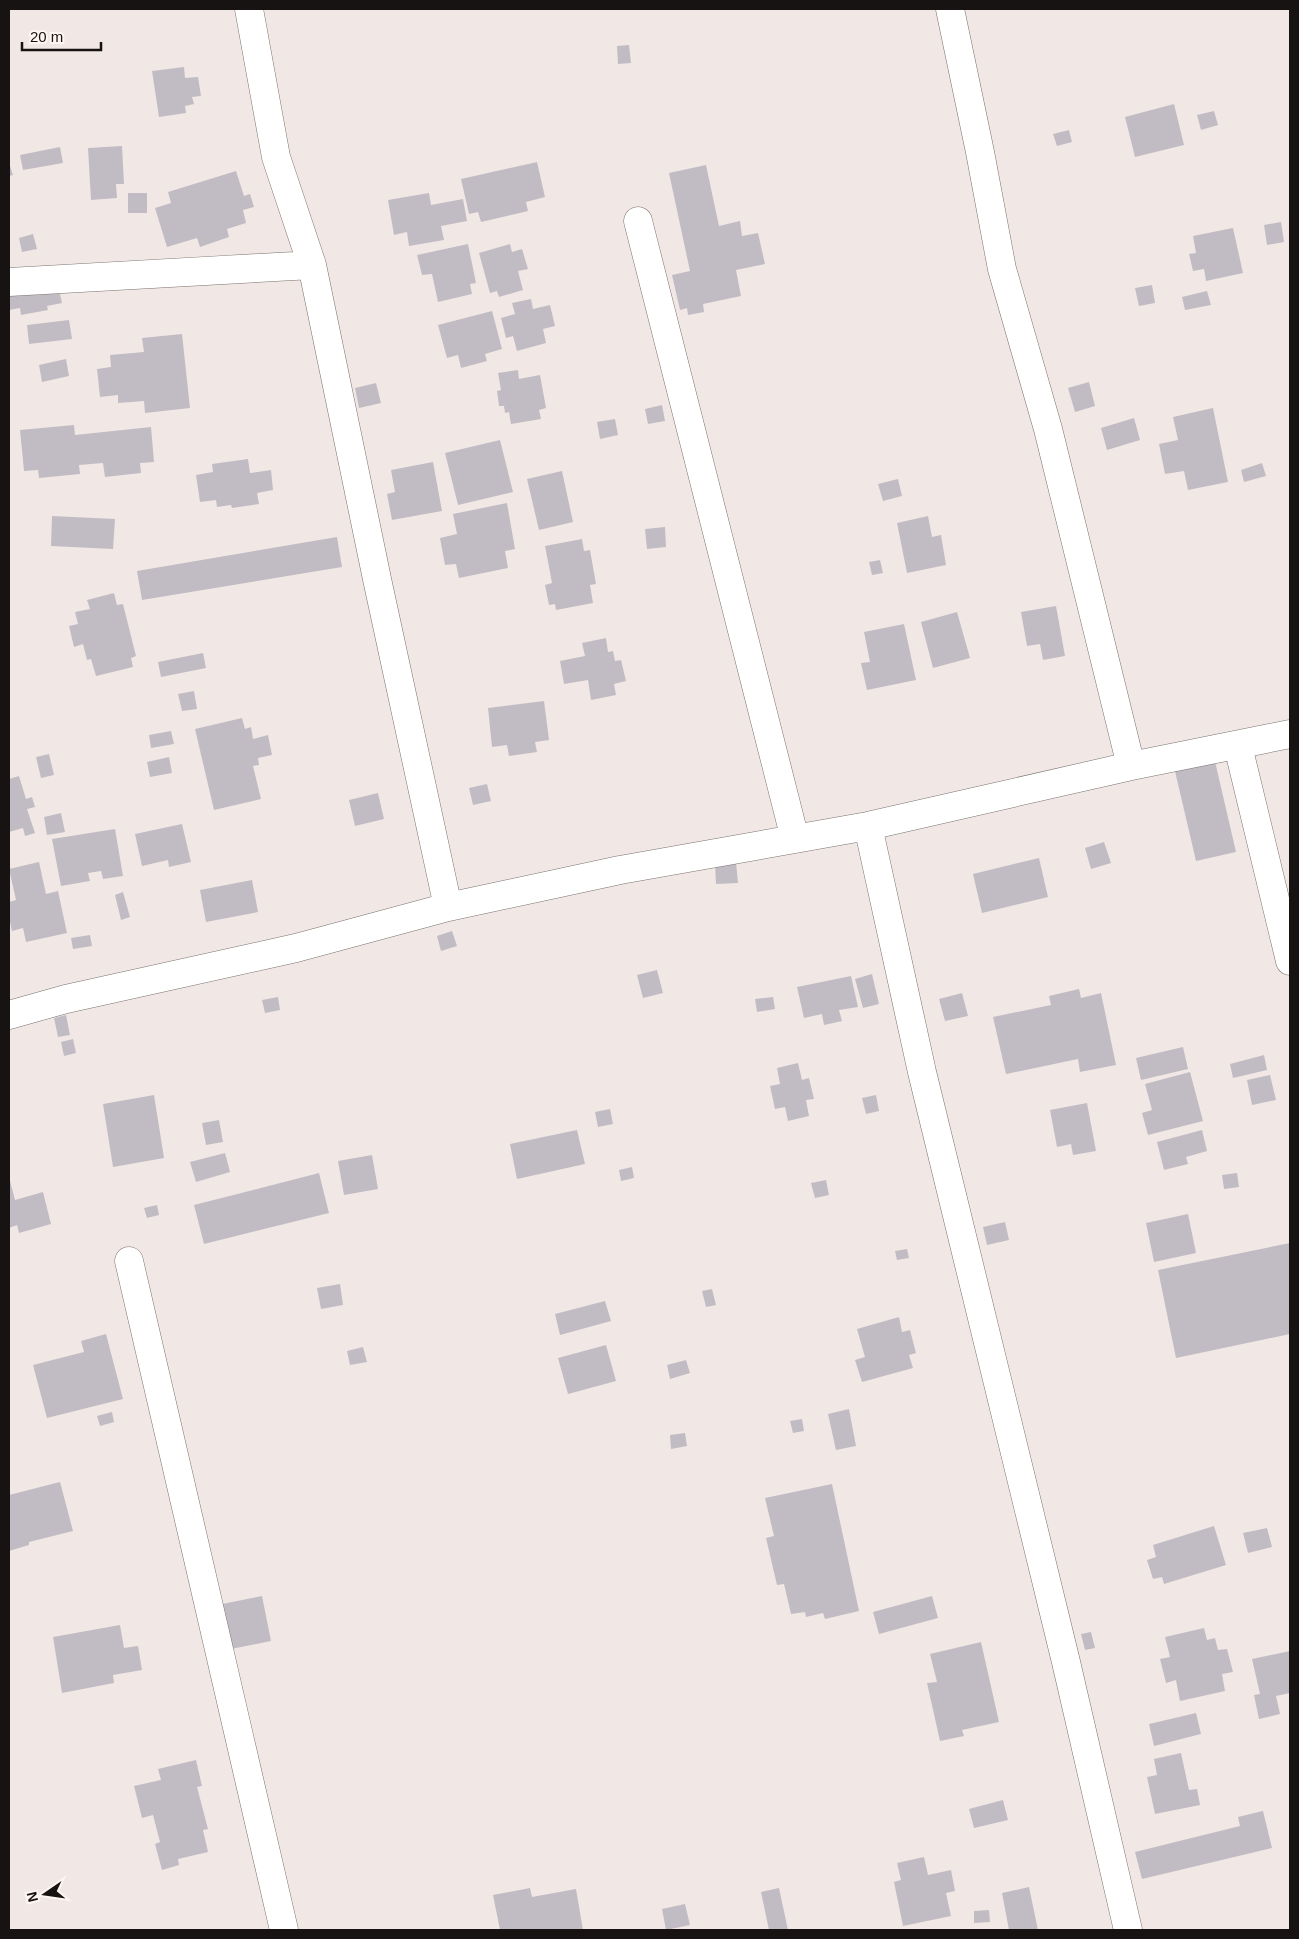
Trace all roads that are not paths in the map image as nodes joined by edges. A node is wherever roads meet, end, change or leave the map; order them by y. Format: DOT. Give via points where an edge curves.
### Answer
graph roads {
  1 [pos="249,9"];
  2 [pos="950,9"];
  3 [pos="638,220"];
  4 [pos="312,265"];
  5 [pos="9,282"];
  6 [pos="1290,734"];
  7 [pos="1238,746"];
  8 [pos="1131,766"];
  9 [pos="868,826"];
  10 [pos="795,839"];
  11 [pos="448,907"];
  12 [pos="1290,960"];
  13 [pos="9,1014"];
  14 [pos="129,1261"];
  15 [pos="284,1930"];
  16 [pos="1128,1930"];
  1 -- 4 [label="street" via="276,157"];
  2 -- 8 [label="street" via="1002,269 1048,429"];
  3 -- 10 [label="street"];
  4 -- 5 [label="street"];
  4 -- 11 [label="street"];
  6 -- 7 [label="street"];
  7 -- 8 [label="street"];
  7 -- 12 [label="street"];
  8 -- 9 [label="street"];
  9 -- 10 [label="street"];
  9 -- 16 [label="street" via="922,1072"];
  10 -- 11 [label="street" via="620,870"];
  11 -- 13 [label="street" via="296,948"];
  14 -- 15 [label="street"];
}
